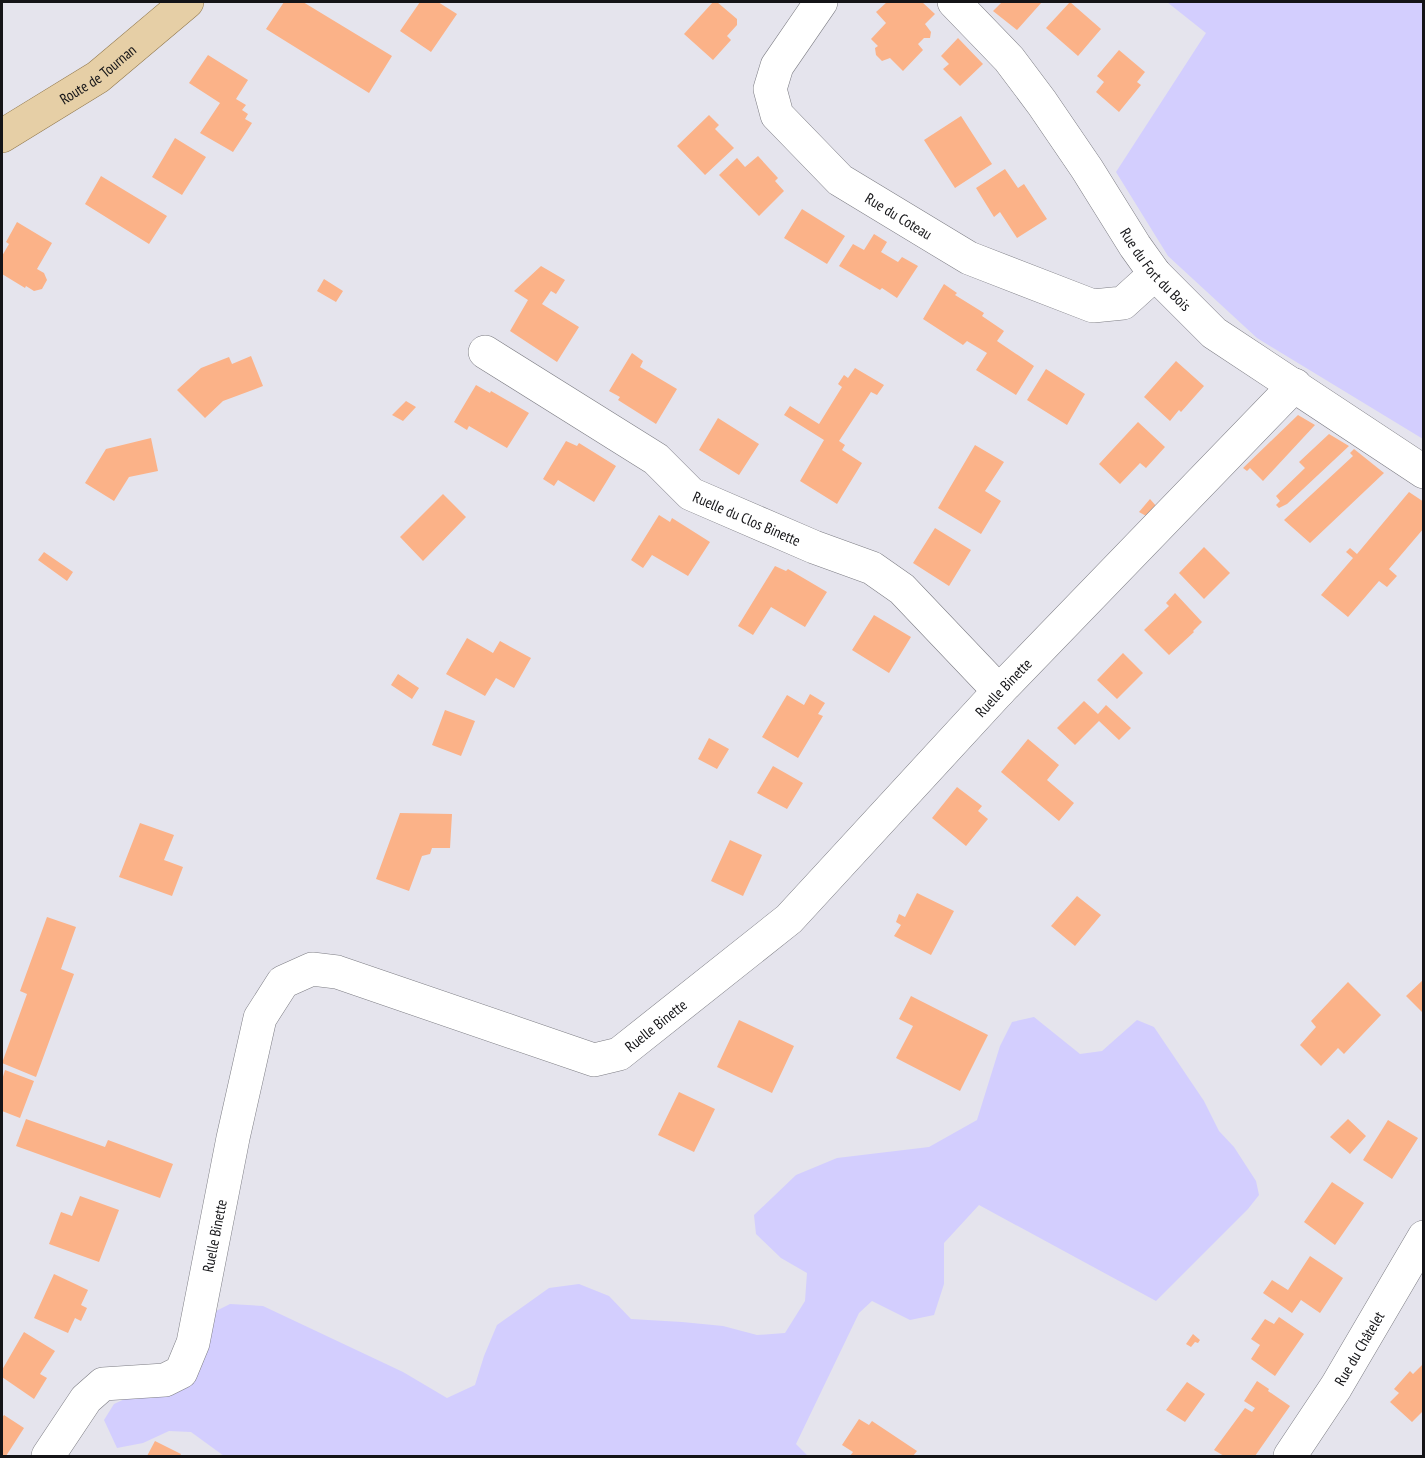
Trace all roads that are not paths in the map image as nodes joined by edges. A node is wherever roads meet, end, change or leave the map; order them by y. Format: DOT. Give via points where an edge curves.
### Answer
graph roads {
  1 [pos="187,2"];
  2 [pos="821,2"];
  3 [pos="954,2"];
  4 [pos="2,136"];
  5 [pos="1155,274"];
  6 [pos="485,352"];
  7 [pos="1295,385"];
  8 [pos="1424,472"];
  9 [pos="999,691"];
  10 [pos="1424,1238"];
  11 [pos="48,1456"];
  12 [pos="1290,1456"];
  1 -- 4 [label="main road, Route de Tournan" via="98,77"];
  2 -- 5 [label="street, Rue du Coteau" via="777,66 770,89 777,115 840,180 969,258 1093,306 1123,303"];
  3 -- 5 [label="street, Rue du Fort du Bois" via="1009,59 1042,103"];
  5 -- 7 [label="street, Rue du Fort du Bois" via="1214,333"];
  6 -- 9 [label="street, Ruelle du Clos Binette" via="656,459 691,495 872,568 902,589"];
  7 -- 8 [label="street, Rue du Fort du Bois"];
  7 -- 9 [label="street, Ruelle Binette"];
  9 -- 11 [label="street, Ruelle Binette" via="789,919 619,1054 594,1059 337,972 312,969 283,982 260,1018 193,1343 181,1372 165,1380 103,1384 86,1399"];
  10 -- 12 [label="street, Rue du Châtelet" via="1336,1387"];
}
